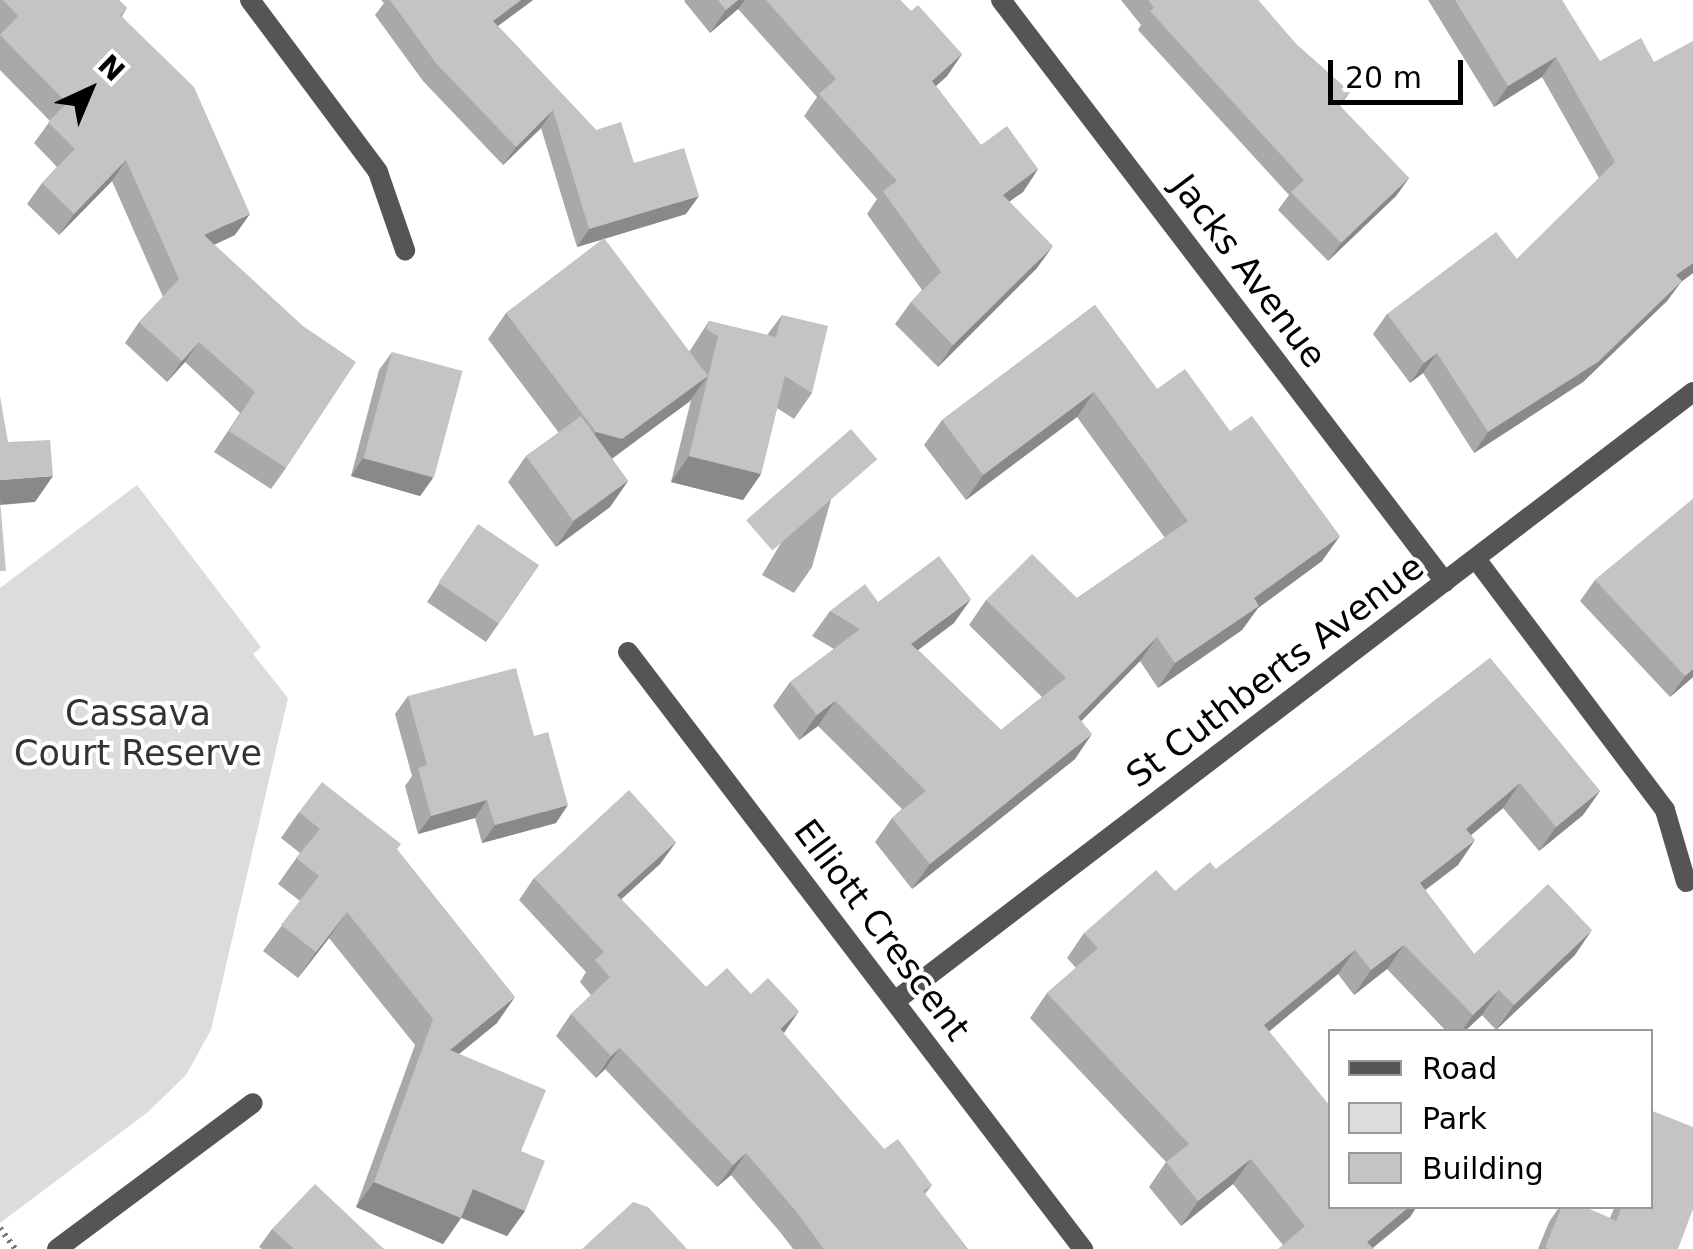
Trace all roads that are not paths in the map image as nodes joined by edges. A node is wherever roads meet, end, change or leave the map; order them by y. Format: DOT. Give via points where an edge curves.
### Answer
graph roads {
  1 [pos="250,0"];
  2 [pos="1001,0"];
  3 [pos="405,250"];
  4 [pos="1693,392"];
  5 [pos="1476,559"];
  6 [pos="1445,582"];
  7 [pos="628,652"];
  8 [pos="1686,882"];
  9 [pos="895,1001"];
  10 [pos="254,1103"];
  11 [pos="57,1249"];
  12 [pos="1083,1249"];
  1 -- 3 [label="street" via="378,172"];
  2 -- 6 [label="street, Jacks Avenue"];
  4 -- 5 [label="street, St Cuthberts Avenue"];
  5 -- 6 [label="street, St Cuthberts Avenue"];
  5 -- 8 [label="street" via="1665,810"];
  6 -- 9 [label="street, St Cuthberts Avenue"];
  7 -- 9 [label="street, Elliott Crescent"];
  9 -- 12 [label="street, Elliott Crescent"];
  10 -- 11 [label="street"];
}
